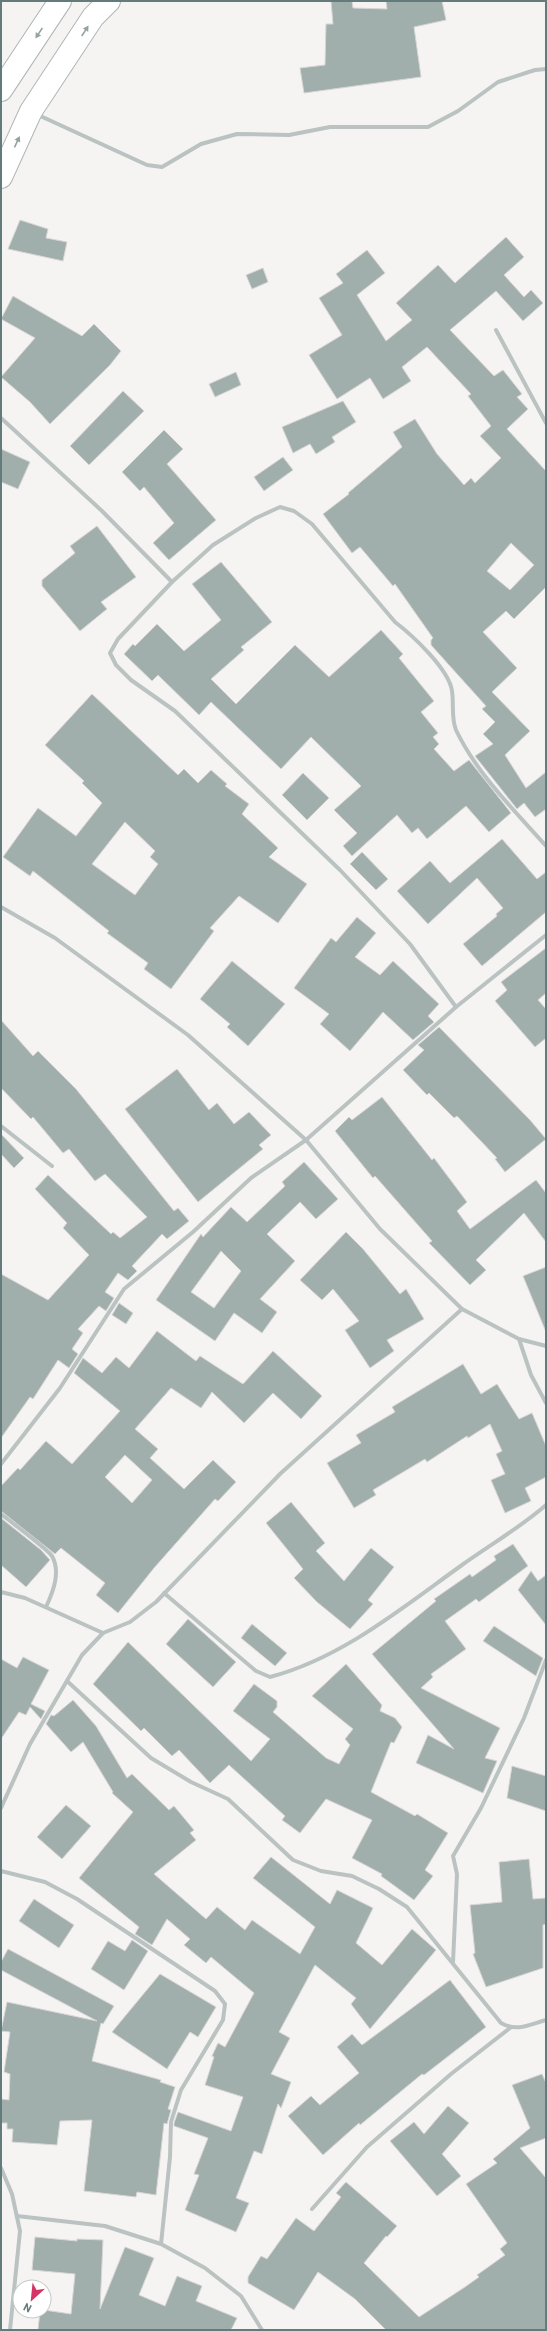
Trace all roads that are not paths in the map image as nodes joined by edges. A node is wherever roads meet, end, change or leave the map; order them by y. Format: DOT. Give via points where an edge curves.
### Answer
graph roads {
  1 [pos="60,1"];
  2 [pos="109,1"];
  3 [pos="546,69"];
  4 [pos="1,90"];
  5 [pos="32,111"];
  6 [pos="1,177"];
  7 [pos="496,330"];
  8 [pos="1,418"];
  9 [pos="546,423"];
  10 [pos="172,582"];
  11 [pos="546,846"];
  12 [pos="1,907"];
  13 [pos="546,935"];
  14 [pos="456,1008"];
  15 [pos="1,1126"];
  16 [pos="306,1140"];
  17 [pos="52,1166"];
  18 [pos="462,1309"];
  19 [pos="519,1339"];
  20 [pos="546,1346"];
  21 [pos="546,1403"];
  22 [pos="1,1464"];
  23 [pos="546,1505"];
  24 [pos="1,1514"];
  25 [pos="1,1592"];
  26 [pos="164,1593"];
  27 [pos="46,1607"];
  28 [pos="103,1633"];
  29 [pos="546,1660"];
  30 [pos="67,1681"];
  31 [pos="1,1808"];
  32 [pos="1,1871"];
  33 [pos="453,1962"];
  34 [pos="546,2020"];
  35 [pos="510,2028"];
  36 [pos="1,2168"];
  37 [pos="312,2209"];
  38 [pos="17,2216"];
  39 [pos="161,2244"];
  40 [pos="10,2330"];
  41 [pos="262,2330"];
  1 -- 4 [label="highway, one-way"];
  5 -- 2 [label="highway, one-way" via="93,17"];
  3 -- 5 [label="street" via="498,82 428,128 330,127 289,135 232,134 202,144 162,167 147,165"];
  6 -- 5 [label="highway, one-way"];
  7 -- 9 [label="street"];
  8 -- 10 [label="street" via="102,511"];
  10 -- 11 [label="street" via="213,545 256,518 280,507 294,511 312,524 395,622 411,634 444,673 452,690 456,729 481,772"];
  10 -- 14 [label="street" via="118,639 110,653 116,665 131,680 175,711 340,870 410,944"];
  12 -- 16 [label="street" via="55,938 188,1035"];
  13 -- 14 [label="street"];
  14 -- 16 [label="street"];
  15 -- 17 [label="street"];
  16 -- 18 [label="street" via="380,1229"];
  16 -- 22 [label="street" via="251,1178 193,1232 124,1289 60,1388"];
  18 -- 19 [label="street"];
  18 -- 26 [label="street" via="280,1474"];
  19 -- 20 [label="street"];
  19 -- 21 [label="street" via="531,1375"];
  23 -- 26 [label="street" via="381,1623 320,1659 270,1677 256,1671"];
  24 -- 27 [label="street" via="52,1556 56,1573 55,1588"];
  25 -- 27 [label="street"];
  26 -- 28 [label="street" via="130,1622"];
  27 -- 28 [label="street"];
  28 -- 30 [label="street" via="82,1655"];
  29 -- 33 [label="street" via="524,1718 481,1808 453,1856 457,1874"];
  30 -- 31 [label="street" via="30,1744"];
  30 -- 33 [label="street" via="151,1758 191,1782 228,1799 293,1860 321,1871 352,1876 407,1907"];
  32 -- 39 [label="street" via="45,1882 77,1899 215,1991 225,2004 223,2020 181,2090 171,2122"];
  33 -- 35 [label="street" via="501,2023"];
  34 -- 35 [label="street" via="520,2029"];
  35 -- 37 [label="street" via="451,2074 367,2147"];
  36 -- 38 [label="street" via="12,2194"];
  38 -- 39 [label="street" via="105,2226"];
  38 -- 40 [label="street" via="20,2231"];
  39 -- 41 [label="street" via="205,2268 241,2296"];
}
